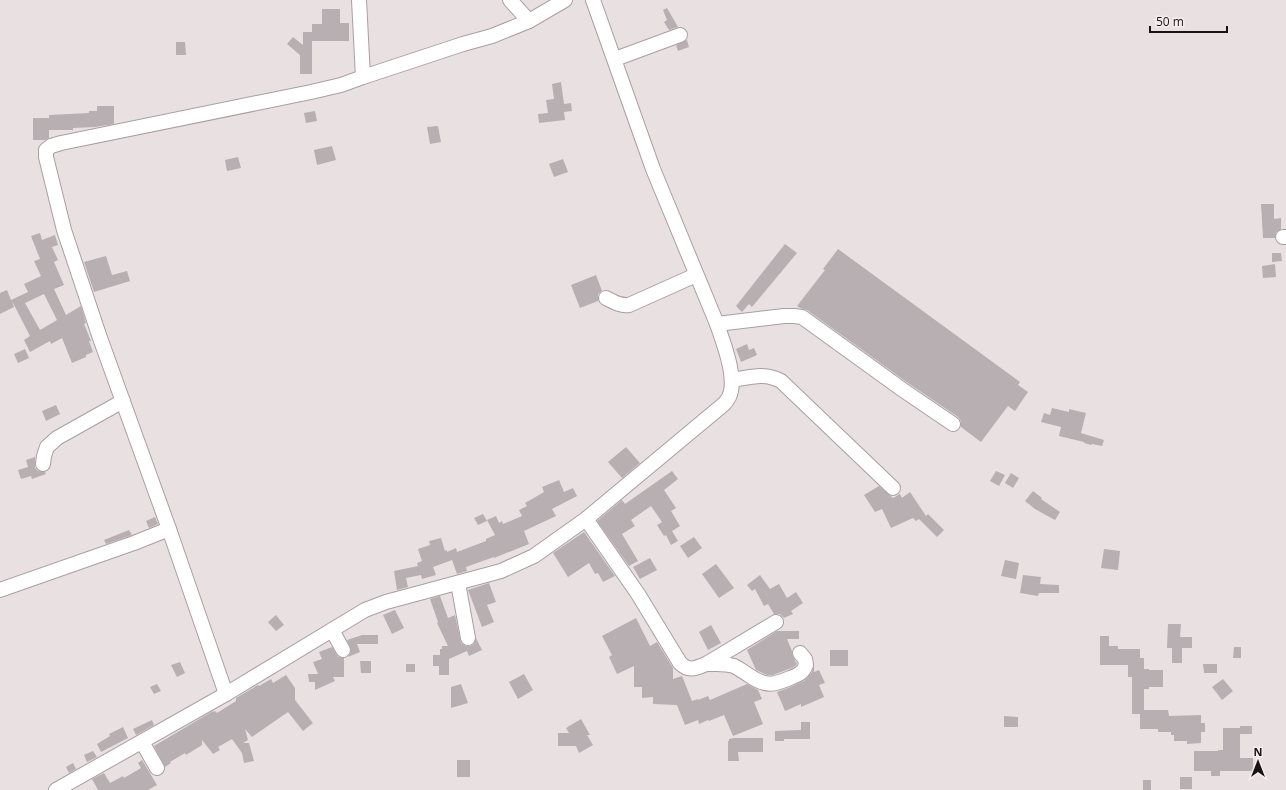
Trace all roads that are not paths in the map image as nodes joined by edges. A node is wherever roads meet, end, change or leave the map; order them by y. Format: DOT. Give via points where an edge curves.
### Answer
graph roads {
  1 [pos="358,0"];
  2 [pos="510,0"];
  3 [pos="565,0"];
  4 [pos="593,0"];
  5 [pos="529,21"];
  6 [pos="680,35"];
  7 [pos="615,60"];
  8 [pos="363,77"];
  9 [pos="696,275"];
  10 [pos="606,298"];
  11 [pos="717,324"];
  12 [pos="732,380"];
  13 [pos="123,402"];
  14 [pos="954,424"];
  15 [pos="43,464"];
  16 [pos="893,488"];
  17 [pos="586,519"];
  18 [pos="169,530"];
  19 [pos="458,583"];
  20 [pos="0,590"];
  21 [pos="776,622"];
  22 [pos="332,630"];
  23 [pos="468,638"];
  24 [pos="343,650"];
  25 [pos="800,653"];
  26 [pos="706,664"];
  27 [pos="226,694"];
  28 [pos="142,742"];
  29 [pos="157,768"];
  30 [pos="60,789"];
  1 -- 8 [label="street"];
  2 -- 5 [label="street"];
  3 -- 5 [label="street"];
  4 -- 7 [label="street"];
  5 -- 8 [label="street" via="492,36"];
  6 -- 7 [label="street"];
  7 -- 9 [label="street" via="653,169"];
  8 -- 13 [label="street" via="311,92 61,143 46,150 64,230"];
  9 -- 10 [label="street" via="629,305 623,306"];
  9 -- 11 [label="street"];
  11 -- 12 [label="street"];
  11 -- 14 [label="street" via="784,316 802,317"];
  12 -- 16 [label="street" via="759,375 774,377 781,381"];
  12 -- 17 [label="street" via="729,397 724,404"];
  13 -- 15 [label="street" via="57,438 47,447"];
  13 -- 18 [label="street"];
  17 -- 19 [label="street" via="534,556 515,566"];
  17 -- 26 [label="street" via="638,594 680,663 691,669"];
  18 -- 20 [label="street"];
  18 -- 27 [label="street"];
  19 -- 22 [label="street" via="386,602 365,610"];
  19 -- 23 [label="street"];
  21 -- 26 [label="street"];
  22 -- 24 [label="street"];
  22 -- 27 [label="street"];
  25 -- 26 [label="street" via="805,659 804,670 798,675 771,684 729,665"];
  27 -- 28 [label="street"];
  28 -- 29 [label="street"];
  28 -- 30 [label="street"];
}
